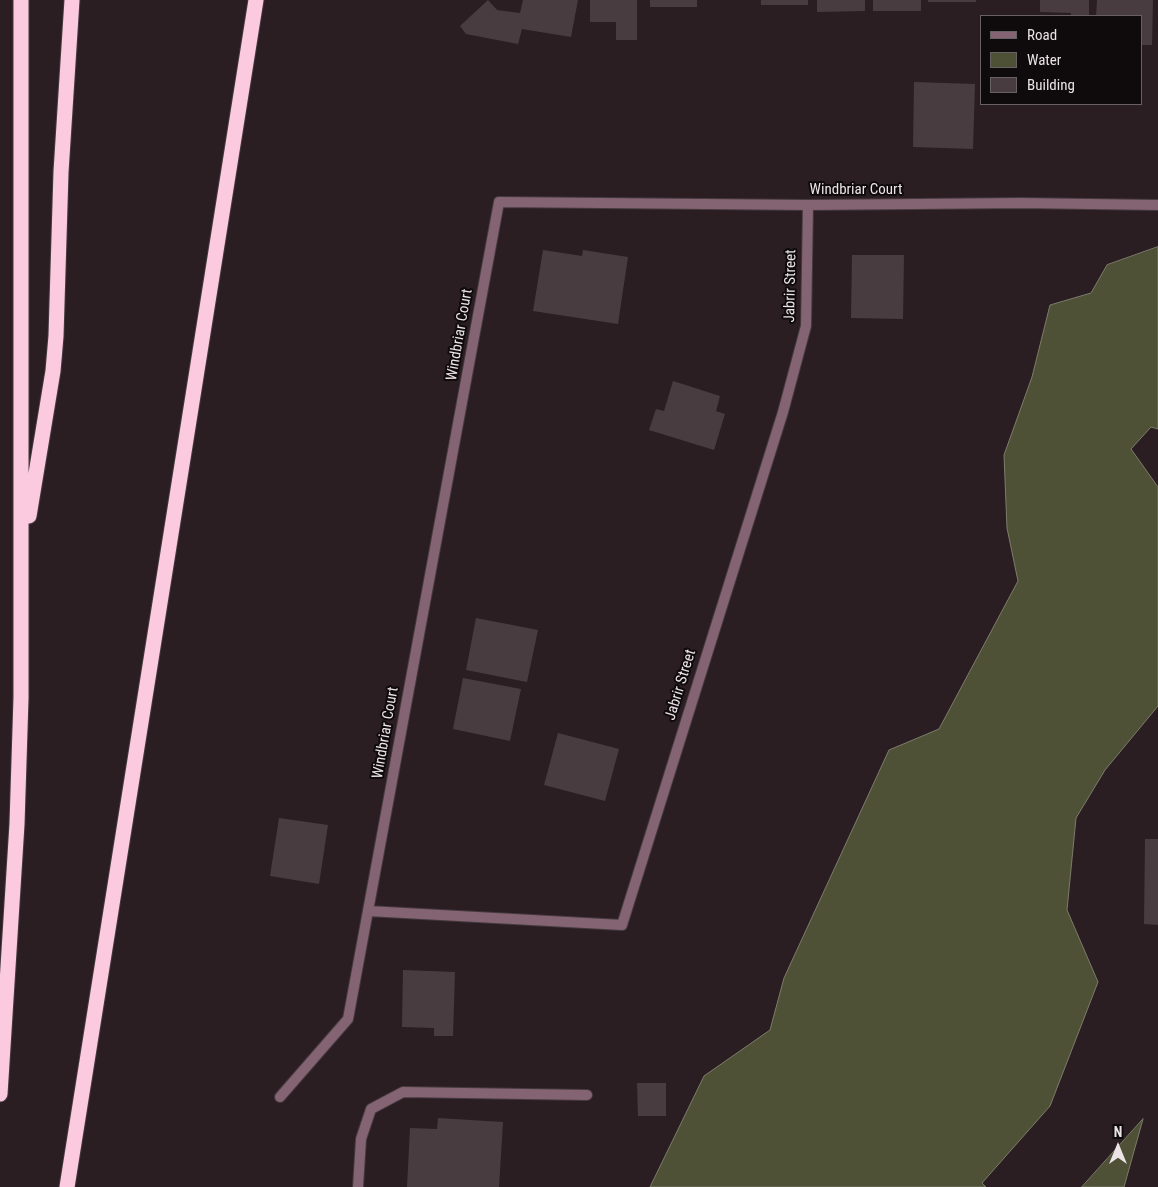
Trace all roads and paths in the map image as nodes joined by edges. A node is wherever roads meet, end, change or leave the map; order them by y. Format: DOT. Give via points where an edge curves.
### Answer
graph roads {
  1 [pos="21,0"];
  2 [pos="72,0"];
  3 [pos="256,0"];
  4 [pos="808,205"];
  5 [pos="1158,205"];
  6 [pos="22,570"];
  7 [pos="368,911"];
  8 [pos="0,1094"];
  9 [pos="587,1095"];
  10 [pos="280,1097"];
  11 [pos="67,1187"];
  12 [pos="358,1187"];
  1 -- 6 [label="highway"];
  2 -- 6 [label="highway" via="53,371"];
  3 -- 11 [label="highway"];
  4 -- 5 [label="street, Windbriar Court"];
  4 -- 7 [label="street, Jabrir Street" via="806,326 783,412 622,925"];
  4 -- 7 [label="street, Windbriar Court" via="500,202"];
  6 -- 8 [label="highway" via="17,824"];
  7 -- 10 [label="street, Windbriar Court" via="348,1020"];
  9 -- 12 [label="street" via="403,1092 372,1109 361,1139"];
}
